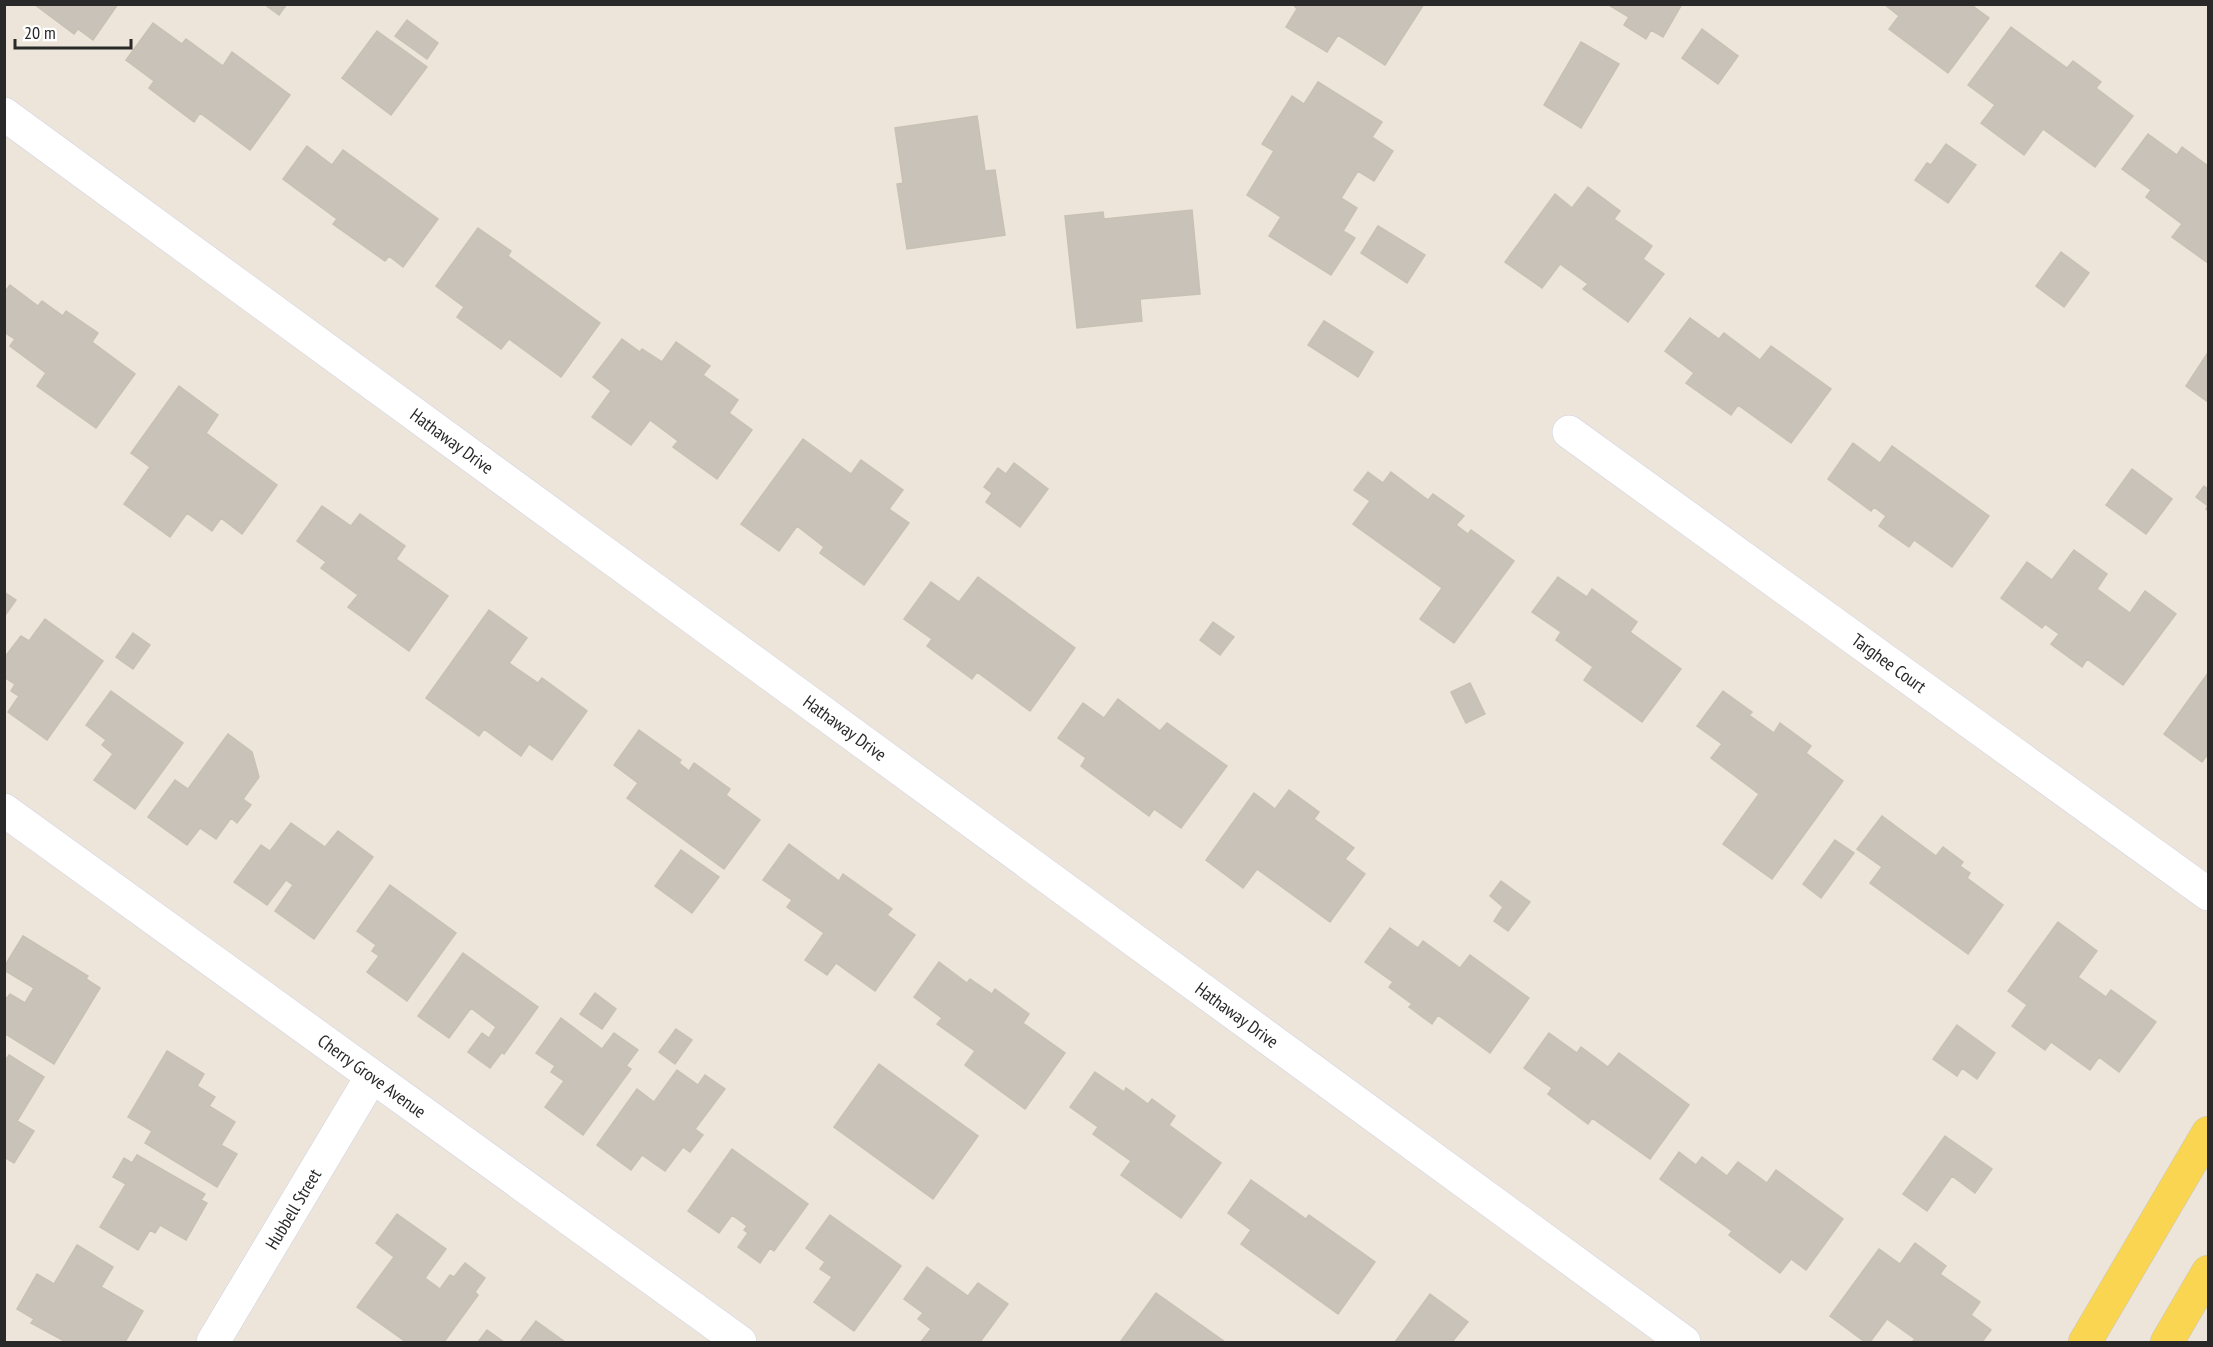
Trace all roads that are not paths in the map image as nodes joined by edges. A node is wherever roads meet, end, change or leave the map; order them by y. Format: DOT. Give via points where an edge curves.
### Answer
graph roads {
  1 [pos="4,114"];
  2 [pos="1569,432"];
  3 [pos="4,810"];
  4 [pos="2208,894"];
  5 [pos="372,1076"];
  6 [pos="2208,1133"];
  7 [pos="2208,1272"];
  8 [pos="213,1342"];
  9 [pos="740,1342"];
  10 [pos="1684,1342"];
  11 [pos="2085,1342"];
  12 [pos="2167,1342"];
  1 -- 10 [label="street, Hathaway Drive"];
  2 -- 4 [label="street, Targhee Court"];
  3 -- 5 [label="street, Cherry Grove Avenue"];
  5 -- 8 [label="street, Hubbell Street"];
  5 -- 9 [label="street, Cherry Grove Avenue"];
  6 -- 11 [label="main road"];
  7 -- 12 [label="main road"];
}
